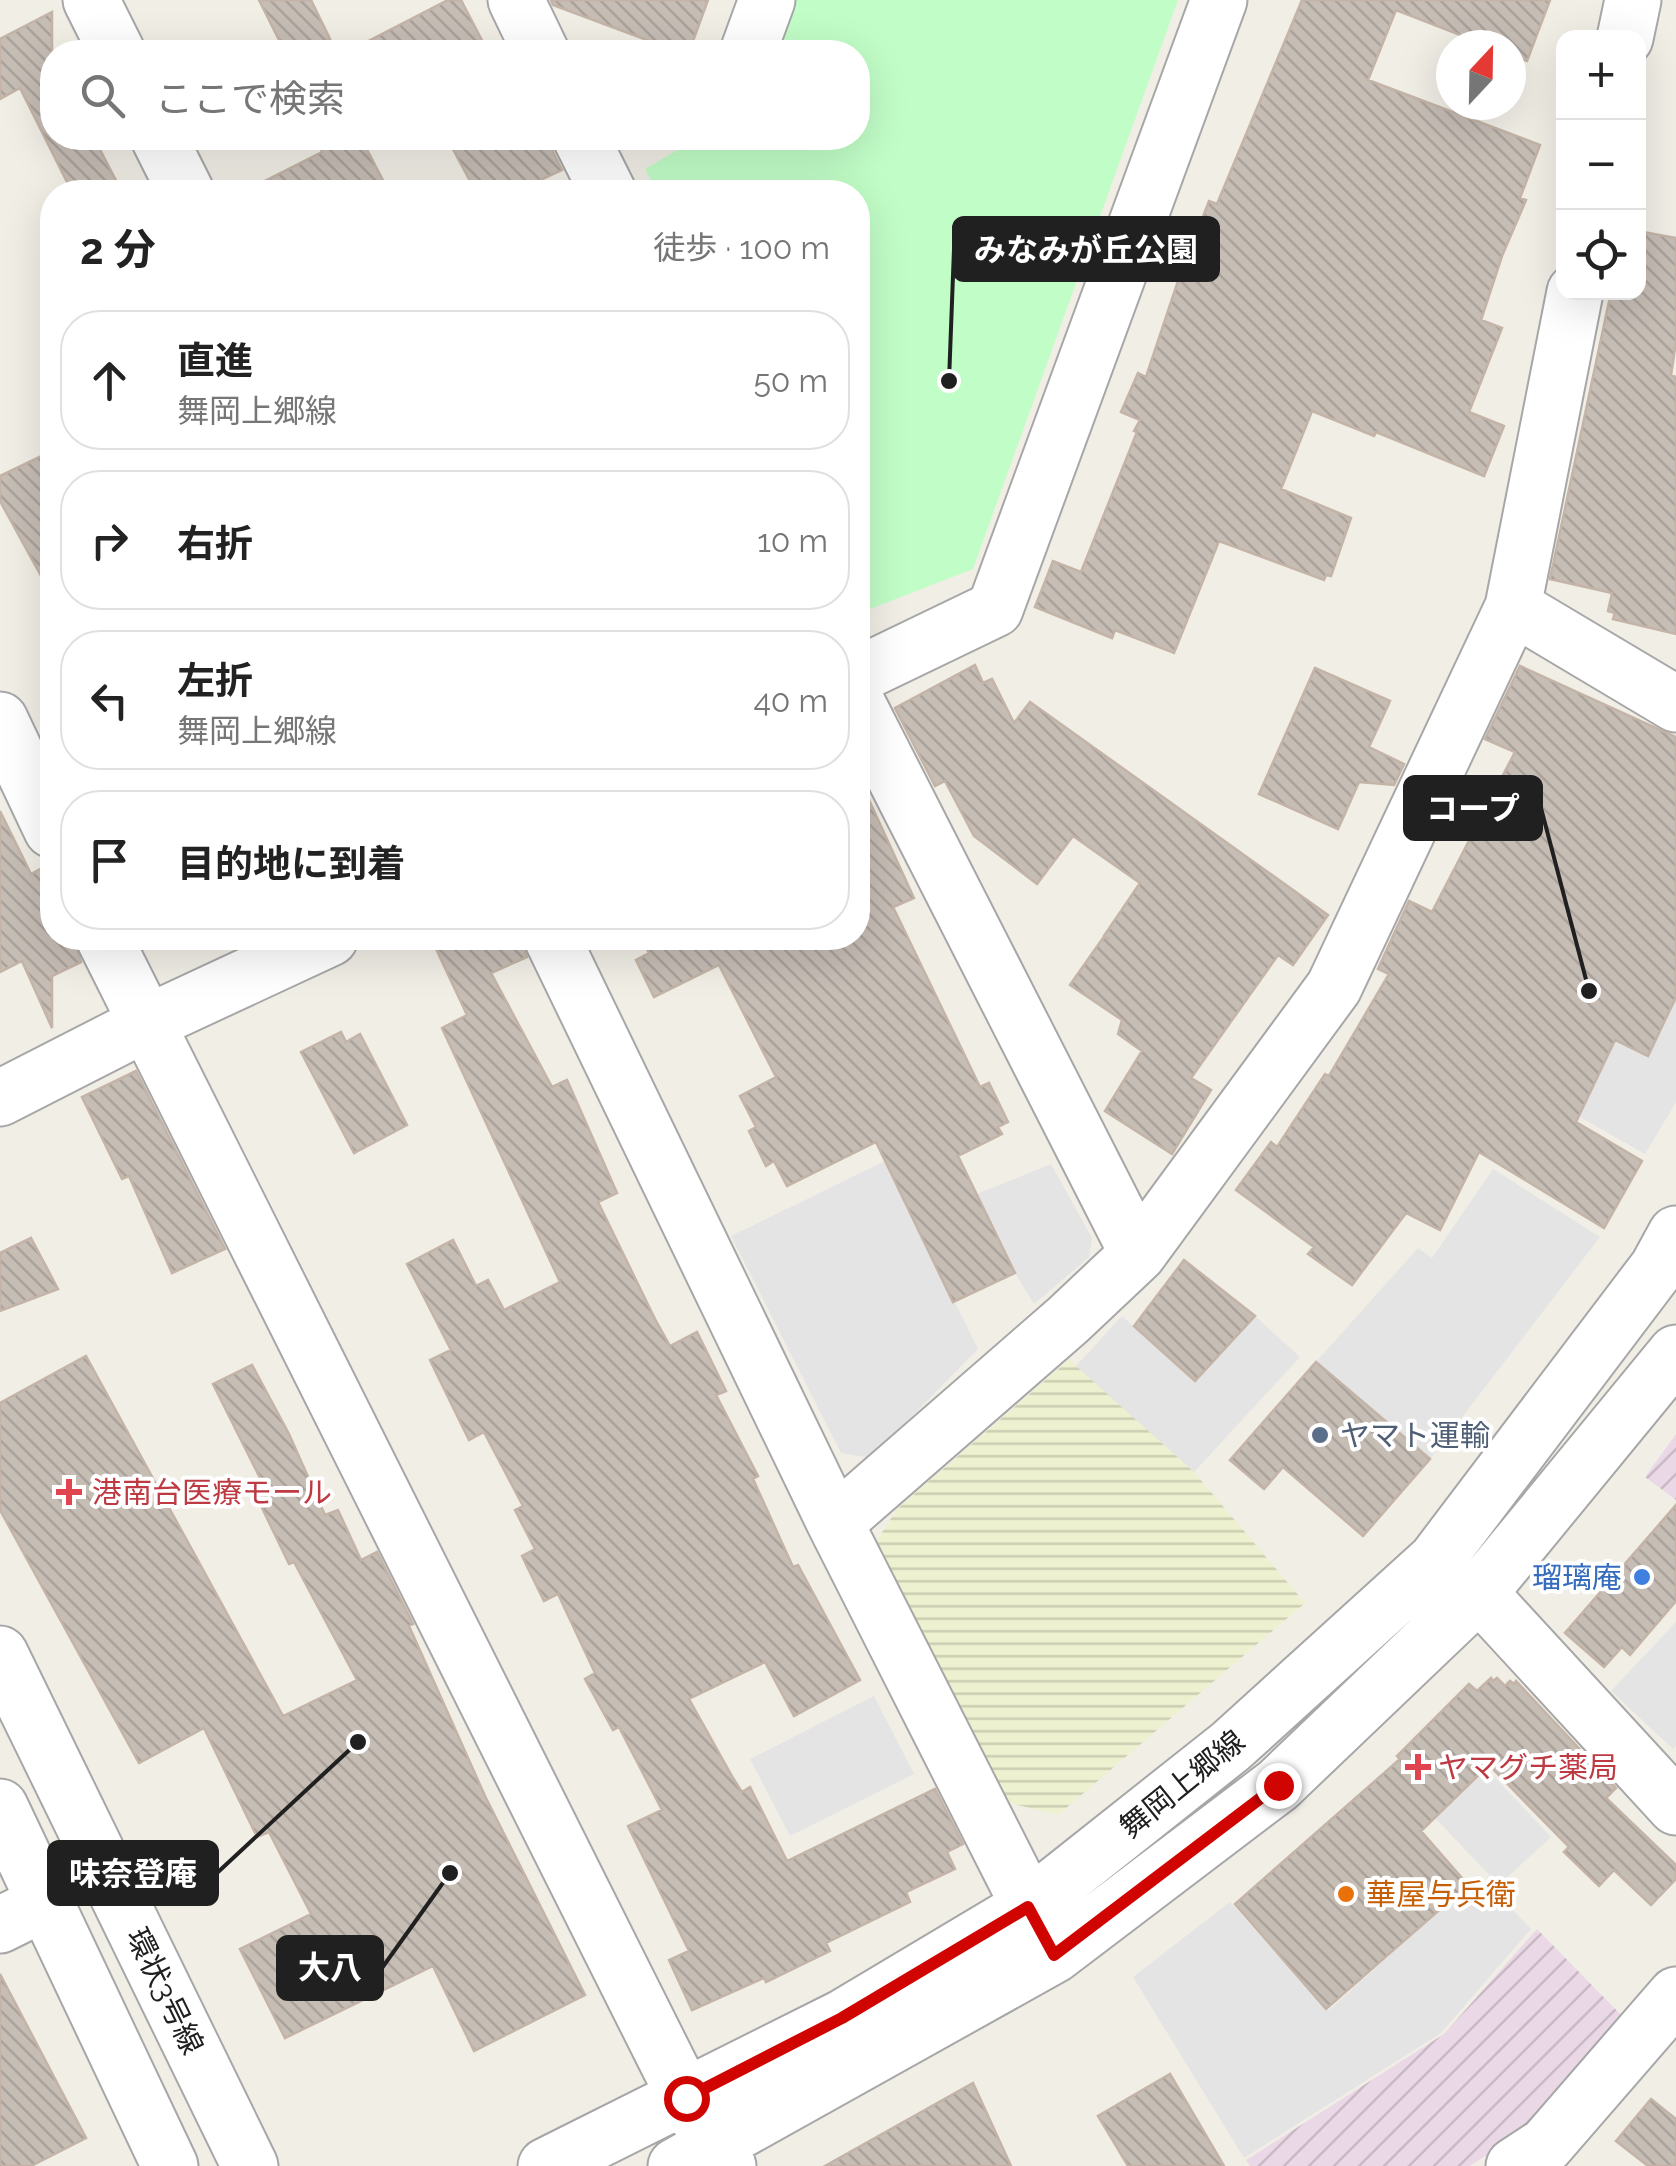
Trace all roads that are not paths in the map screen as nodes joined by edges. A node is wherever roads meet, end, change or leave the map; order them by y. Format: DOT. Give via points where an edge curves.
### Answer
graph roads {
  1 [pos="91,0"];
  2 [pos="516,0"];
  3 [pos="767,0"];
  4 [pos="1219,0"];
  5 [pos="1633,0"];
  6 [pos="1627,30"];
  7 [pos="111,40"];
  8 [pos="535,40"];
  9 [pos="752,40"];
  10 [pos="165,150"];
  11 [pos="180,180"];
  12 [pos="1573,300"];
  13 [pos="1513,607"];
  14 [pos="870,669"];
  15 [pos="1676,704"];
  16 [pos="0,720"];
  17 [pos="870,729"];
  18 [pos="40,805"];
  19 [pos="110,950"];
  20 [pos="304,950"];
  21 [pos="558,950"];
  22 [pos="145,1024"];
  23 [pos="0,1098"];
  24 [pos="1676,1234"];
  25 [pos="1138,1254"];
  26 [pos="1676,1353"];
  27 [pos="835,1523"];
  28 [pos="1479,1593"];
  29 [pos="0,1654"];
  30 [pos="1676,1807"];
  31 [pos="0,1808"];
  32 [pos="1028,1907"];
  33 [pos="23,1914"];
  34 [pos="1054,1955"];
  35 [pos="1676,1995"];
  36 [pos="686,2098"];
  37 [pos="707,2159"];
  38 [pos="1541,2159"];
  39 [pos="170,2166"];
  40 [pos="250,2166"];
  41 [pos="546,2166"];
  1 -- 7 [label="street"];
  2 -- 8 [label="street"];
  3 -- 9 [label="street"];
  4 -- 14 [label="street" via="995,609"];
  5 -- 6 [label="street"];
  10 -- 11 [label="street"];
  12 -- 13 [label="street"];
  13 -- 15 [label="street"];
  13 -- 25 [label="street" via="1334,987"];
  16 -- 18 [label="street"];
  17 -- 25 [label="street"];
  19 -- 22 [label="street"];
  20 -- 22 [label="street"];
  21 -- 27 [label="street"];
  22 -- 23 [label="street"];
  22 -- 36 [label="street"];
  24 -- 32 [label="street, 舞岡上郷線" via="1658,1268 1436,1560 1231,1746"];
  25 -- 27 [label="street"];
  26 -- 28 [label="street, 舞岡上郷線"];
  27 -- 32 [label="street"];
  28 -- 30 [label="street"];
  28 -- 34 [label="street, 舞岡上郷線" via="1278,1785"];
  29 -- 40 [label="street, 環状3号線"];
  31 -- 33 [label="street"];
  32 -- 34 [label="street"];
  32 -- 36 [label="street, 舞岡上郷線" via="842,2018"];
  33 -- 39 [label="street"];
  34 -- 37 [label="street, 舞岡上郷線"];
  35 -- 38 [label="street"];
  36 -- 37 [label="street"];
  36 -- 41 [label="street, 舞岡上郷線"];
}
